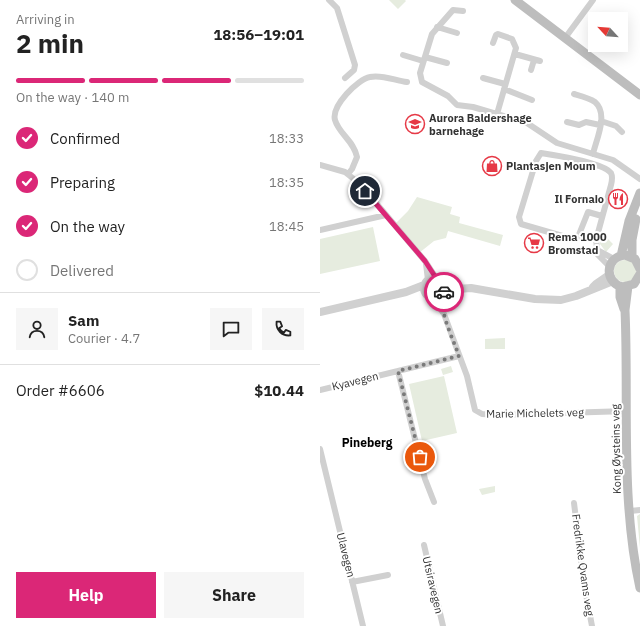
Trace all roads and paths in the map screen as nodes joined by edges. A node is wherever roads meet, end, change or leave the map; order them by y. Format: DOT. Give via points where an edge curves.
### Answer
graph roads {
  1 [pos="329,0"];
  2 [pos="515,0"];
  3 [pos="593,0"];
  4 [pos="463,11"];
  5 [pos="437,27"];
  6 [pos="457,33"];
  7 [pos="565,38"];
  8 [pos="493,43"];
  9 [pos="515,54"];
  10 [pos="403,55"];
  11 [pos="424,59"];
  12 [pos="447,64"];
  13 [pos="531,70"];
  14 [pos="345,78"];
  15 [pos="482,78"];
  16 [pos="407,82"];
  17 [pos="504,87"];
  18 [pos="574,94"];
  19 [pos="640,95"];
  20 [pos="532,100"];
  21 [pos="497,114"];
  22 [pos="567,122"];
  23 [pos="601,123"];
  24 [pos="622,132"];
  25 [pos="593,154"];
  26 [pos="320,165"];
  27 [pos="348,174"];
  28 [pos="640,179"];
  29 [pos="640,193"];
  30 [pos="640,208"];
  31 [pos="386,215"];
  32 [pos="602,216"];
  33 [pos="320,230"];
  34 [pos="632,257"];
  35 [pos="640,267"];
  36 [pos="616,273"];
  37 [pos="640,274"];
  38 [pos="435,288"];
  39 [pos="320,312"];
  40 [pos="459,356"];
  41 [pos="398,371"];
  42 [pos="320,390"];
  43 [pos="627,411"];
  44 [pos="320,449"];
  45 [pos="434,502"];
  46 [pos="574,503"];
  47 [pos="640,510"];
  48 [pos="630,511"];
  49 [pos="424,545"];
  50 [pos="388,575"];
  51 [pos="352,582"];
  52 [pos="640,588"];
  53 [pos="363,626"];
  54 [pos="443,626"];
  55 [pos="592,626"];
  1 -- 14 [label="street" via="337,8 355,65 354,70"];
  2 -- 7 [label="main road"];
  3 -- 7 [label="street"];
  4 -- 5 [label="street" via="454,9"];
  5 -- 6 [label="street"];
  5 -- 11 [label="street"];
  7 -- 19 [label="main road"];
  8 -- 9 [label="street" via="496,34 509,37 515,44"];
  9 -- 13 [label="street" via="537,60"];
  9 -- 17 [label="street"];
  10 -- 11 [label="street"];
  11 -- 12 [label="street"];
  11 -- 21 [label="street" via="419,76 424,84 448,96 457,105"];
  15 -- 17 [label="street"];
  16 -- 27 [label="street" via="370,77 360,82 341,101 334,112 335,120 352,143 357,157"];
  17 -- 20 [label="street"];
  17 -- 21 [label="street"];
  18 -- 23 [label="street" via="596,104 600,111"];
  21 -- 25 [label="street" via="531,125 557,143"];
  22 -- 23 [label="street"];
  23 -- 24 [label="street" via="616,126"];
  23 -- 25 [label="street"];
  25 -- 28 [label="street" via="618,163"];
  26 -- 27 [label="street, Marie Michelets veg"];
  27 -- 31 [label="street, Marie Michelets veg" via="360,184"];
  29 -- 36 [label="main road, Kong Øysteins veg" via="629,221"];
  30 -- 34 [label="main road" via="632,240"];
  31 -- 33 [label="street"];
  31 -- 38 [label="street, Marie Michelets veg" via="425,261"];
  32 -- 32 [label="street" via="612,179 609,171 560,155 541,153 536,161 519,217 521,224 573,239 578,237 588,212"];
  32 -- 36 [label="street" via="596,240 599,251"];
  34 -- 35 [label="main road"];
  34 -- 36 [label="main road"];
  36 -- 37 [label="main road" via="636,282"];
  36 -- 38 [label="street" via="576,296 553,300 462,288"];
  36 -- 43 [label="main road, Kong Øysteins veg" via="625,310"];
  38 -- 39 [label="street" via="406,292"];
  38 -- 40 [label="street, Marie Michelets veg"];
  40 -- 41 [label="street, Kyavegen"];
  40 -- 43 [label="street, Marie Michelets veg" via="469,384 473,406 482,414"];
  41 -- 42 [label="street, Kyavegen"];
  41 -- 45 [label="street" via="425,479"];
  43 -- 48 [label="main road, Kong Øysteins veg"];
  44 -- 51 [label="street, Ulavegen"];
  46 -- 55 [label="street, Fredrikke Qvams veg"];
  47 -- 48 [label="street"];
  48 -- 52 [label="main road, Kong Øysteins veg" via="634,560"];
  49 -- 54 [label="street, Utsiravegen"];
  50 -- 51 [label="street, Ulavegen"];
  51 -- 53 [label="street, Ulavegen"];
}
